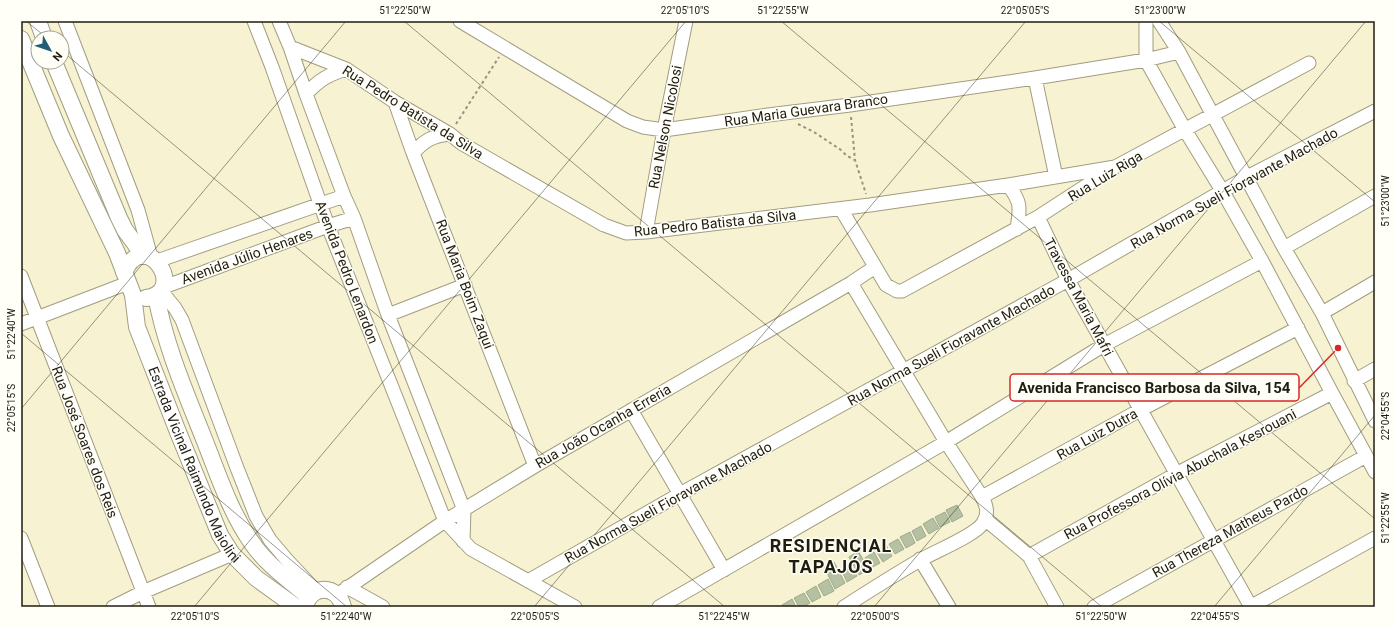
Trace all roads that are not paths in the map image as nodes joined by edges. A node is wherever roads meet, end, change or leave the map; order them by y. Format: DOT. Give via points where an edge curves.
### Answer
graph roads {
  1 [pos="65,21"];
  2 [pos="254,21"];
  3 [pos="279,21"];
  4 [pos="460,21"];
  5 [pos="686,21"];
  6 [pos="1146,21"];
  7 [pos="1159,21"];
  8 [pos="21,39"];
  9 [pos="290,47"];
  10 [pos="1179,52"];
  11 [pos="1146,60"];
  12 [pos="1309,63"];
  13 [pos="346,69"];
  14 [pos="57,70"];
  15 [pos="1035,78"];
  16 [pos="306,94"];
  17 [pos="395,102"];
  18 [pos="1212,116"];
  19 [pos="1373,117"];
  20 [pos="664,130"];
  21 [pos="1185,130"];
  22 [pos="450,134"];
  23 [pos="414,153"];
  24 [pos="1115,167"];
  25 [pos="1056,177"];
  26 [pos="1247,177"];
  27 [pos="1008,185"];
  28 [pos="1223,192"];
  29 [pos="344,196"];
  30 [pos="1375,196"];
  31 [pos="320,204"];
  32 [pos="841,209"];
  33 [pos="1038,217"];
  34 [pos="354,218"];
  35 [pos="328,226"];
  36 [pos="1017,229"];
  37 [pos="646,232"];
  38 [pos="1284,248"];
  39 [pos="150,258"];
  40 [pos="1262,261"];
  41 [pos="875,267"];
  42 [pos="21,276"];
  43 [pos="1068,280"];
  44 [pos="1375,282"];
  45 [pos="128,283"];
  46 [pos="851,283"];
  47 [pos="465,285"];
  48 [pos="160,291"];
  49 [pos="1322,313"];
  50 [pos="388,315"];
  51 [pos="38,317"];
  52 [pos="21,324"];
  53 [pos="1298,328"];
  54 [pos="1104,345"];
  55 [pos="1375,369"];
  56 [pos="903,370"];
  57 [pos="1354,381"];
  58 [pos="1332,394"];
  59 [pos="631,410"];
  60 [pos="1140,410"];
  61 [pos="1375,422"];
  62 [pos="946,442"];
  63 [pos="1366,456"];
  64 [pos="535,466"];
  65 [pos="1375,472"];
  66 [pos="1176,474"];
  67 [pos="680,494"];
  68 [pos="982,497"];
  69 [pos="464,510"];
  70 [pos="985,519"];
  71 [pos="445,521"];
  72 [pos="21,538"];
  73 [pos="1375,538"];
  74 [pos="463,540"];
  75 [pos="1214,540"];
  76 [pos="232,554"];
  77 [pos="1029,556"];
  78 [pos="24,558"];
  79 [pos="920,559"];
  80 [pos="724,570"];
  81 [pos="528,581"];
  82 [pos="143,592"];
  83 [pos="343,596"];
  84 [pos="310,599"];
  85 [pos="48,607"];
  86 [pos="113,607"];
  87 [pos="149,607"];
  88 [pos="296,607"];
  89 [pos="383,607"];
  90 [pos="575,607"];
  91 [pos="659,607"];
  92 [pos="844,607"];
  93 [pos="949,607"];
  94 [pos="1057,607"];
  95 [pos="1094,607"];
  96 [pos="1251,607"];
  1 -- 39 [label="street" via="138,210"];
  2 -- 31 [label="street, Avenida Pedro Lenardon"];
  3 -- 9 [label="street, Avenida Pedro Lenardon"];
  4 -- 20 [label="street, Rua Maria Guevara Branco" via="626,121 643,128"];
  5 -- 20 [label="street, Rua Nelson Nicolosi"];
  6 -- 11 [label="street"];
  7 -- 10 [label="street"];
  8 -- 45 [label="main road, Estrada Vicinal Raimundo Maiolini" via="61,136 117,253"];
  9 -- 13 [label="street, Rua Pedro Batista da Silva"];
  9 -- 16 [label="street, Avenida Pedro Lenardon"];
  10 -- 11 [label="street, Rua Maria Guevara Branco"];
  10 -- 18 [label="street"];
  11 -- 15 [label="street, Rua Maria Guevara Branco"];
  11 -- 21 [label="street"];
  12 -- 18 [label="street, Rua Luiz Riga"];
  13 -- 16 [label="street" via="328,75"];
  13 -- 17 [label="street, Rua Pedro Batista da Silva"];
  14 -- 39 [label="main road" via="118,218 125,230"];
  15 -- 20 [label="street, Rua Maria Guevara Branco"];
  15 -- 25 [label="street"];
  16 -- 29 [label="street, Avenida Pedro Lenardon"];
  17 -- 22 [label="street, Rua Pedro Batista da Silva"];
  17 -- 23 [label="street, Rua Maria Boim Zaqui"];
  18 -- 21 [label="street, Rua Luiz Riga"];
  18 -- 26 [label="street"];
  19 -- 26 [label="street, Rua Norma Sueli Fioravante Machado"];
  20 -- 37 [label="street, Rua Nelson Nicolosi"];
  21 -- 24 [label="street, Rua Luiz Riga"];
  21 -- 28 [label="street"];
  22 -- 23 [label="street" via="428,140"];
  22 -- 37 [label="street, Rua Pedro Batista da Silva" via="461,143 604,225 626,233"];
  23 -- 47 [label="street, Rua Maria Boim Zaqui"];
  24 -- 25 [label="street, Rua Pedro Batista da Silva"];
  24 -- 33 [label="street, Rua Luiz Riga"];
  25 -- 27 [label="street, Rua Pedro Batista da Silva"];
  26 -- 28 [label="street, Rua Norma Sueli Fioravante Machado"];
  26 -- 38 [label="street"];
  27 -- 32 [label="street, Rua Pedro Batista da Silva"];
  27 -- 36 [label="street" via="1019,202"];
  28 -- 40 [label="street"];
  28 -- 43 [label="street, Rua Norma Sueli Fioravante Machado"];
  29 -- 31 [label="street, Avenida Júlio Henares"];
  29 -- 34 [label="street, Avenida Pedro Lenardon"];
  30 -- 38 [label="street"];
  31 -- 35 [label="street, Avenida Pedro Lenardon"];
  31 -- 39 [label="street, Avenida Júlio Henares"];
  32 -- 37 [label="street, Rua Pedro Batista da Silva"];
  32 -- 41 [label="street"];
  33 -- 36 [label="street, Rua Luiz Riga"];
  33 -- 43 [label="street, Travessa Maria Mafri"];
  34 -- 35 [label="street, Avenida Júlio Henares"];
  34 -- 50 [label="street, Avenida Pedro Lenardon"];
  35 -- 48 [label="street, Avenida Júlio Henares"];
  35 -- 71 [label="street, Avenida Pedro Lenardon"];
  36 -- 41 [label="street, Rua Luiz Riga" via="902,291 886,285"];
  38 -- 49 [label="street"];
  39 -- 45 [label="main road" via="133,258 128,264"];
  39 -- 48 [label="main road" via="161,266 164,272"];
  40 -- 53 [label="street"];
  40 -- 54 [label="street"];
  41 -- 46 [label="street, Rua João Ocanha Erreria"];
  42 -- 51 [label="street, Rua José Soares dos Reis"];
  43 -- 54 [label="street, Travessa Maria Mafri"];
  43 -- 56 [label="street, Rua Norma Sueli Fioravante Machado"];
  44 -- 49 [label="street"];
  45 -- 48 [label="main road" via="142,298"];
  45 -- 51 [label="street"];
  45 -- 76 [label="main road, Estrada Vicinal Raimundo Maiolini" via="137,326 220,535"];
  46 -- 56 [label="street"];
  46 -- 59 [label="street, Rua João Ocanha Erreria"];
  47 -- 50 [label="street"];
  47 -- 64 [label="street, Rua Maria Boim Zaqui"];
  48 -- 84 [label="street" via="182,320 256,516"];
  48 -- 84 [label="main road, Estrada Vicinal Raimundo Maiolini" via="160,318 173,361 238,523 266,561"];
  49 -- 57 [label="street"];
  50 -- 69 [label="street, Avenida Pedro Lenardon"];
  51 -- 52 [label="street"];
  51 -- 82 [label="street, Rua José Soares dos Reis"];
  53 -- 58 [label="street"];
  53 -- 60 [label="street, Rua Luiz Dutra"];
  54 -- 60 [label="street, Travessa Maria Mafri"];
  54 -- 62 [label="street"];
  55 -- 57 [label="street"];
  56 -- 62 [label="street"];
  56 -- 67 [label="street, Rua Norma Sueli Fioravante Machado"];
  57 -- 61 [label="street"];
  58 -- 63 [label="street"];
  58 -- 66 [label="street, Rua Professora Olívia Abuchala Kesrouani"];
  59 -- 64 [label="street, Rua João Ocanha Erreria"];
  59 -- 67 [label="street"];
  60 -- 66 [label="street, Travessa Maria Mafri"];
  60 -- 68 [label="street, Rua Luiz Dutra"];
  62 -- 68 [label="street"];
  62 -- 80 [label="street"];
  63 -- 65 [label="street"];
  63 -- 75 [label="street, Rua Thereza Matheus Pardo"];
  64 -- 69 [label="street, Rua João Ocanha Erreria"];
  66 -- 75 [label="street, Travessa Maria Mafri"];
  66 -- 77 [label="street, Rua Professora Olívia Abuchala Kesrouani"];
  67 -- 80 [label="street"];
  67 -- 81 [label="street, Rua Norma Sueli Fioravante Machado"];
  68 -- 70 [label="street" via="987,512"];
  69 -- 71 [label="street, Rua João Ocanha Erreria"];
  69 -- 74 [label="street"];
  70 -- 77 [label="street"];
  70 -- 79 [label="street" via="979,528"];
  71 -- 74 [label="street"];
  71 -- 83 [label="street, Rua João Ocanha Erreria"];
  72 -- 78 [label="street"];
  73 -- 96 [label="street"];
  74 -- 81 [label="street" via="471,549"];
  75 -- 95 [label="street, Rua Thereza Matheus Pardo"];
  75 -- 96 [label="street, Travessa Maria Mafri"];
  76 -- 82 [label="street"];
  76 -- 88 [label="main road, Estrada Vicinal Raimundo Maiolini" via="256,578"];
  77 -- 94 [label="street"];
  78 -- 85 [label="street"];
  79 -- 92 [label="street"];
  79 -- 93 [label="street"];
  80 -- 91 [label="street"];
  81 -- 90 [label="street"];
  82 -- 86 [label="street"];
  82 -- 87 [label="street, Rua José Soares dos Reis"];
  83 -- 84 [label="main road" via="323,590"];
  83 -- 89 [label="street"];
}
